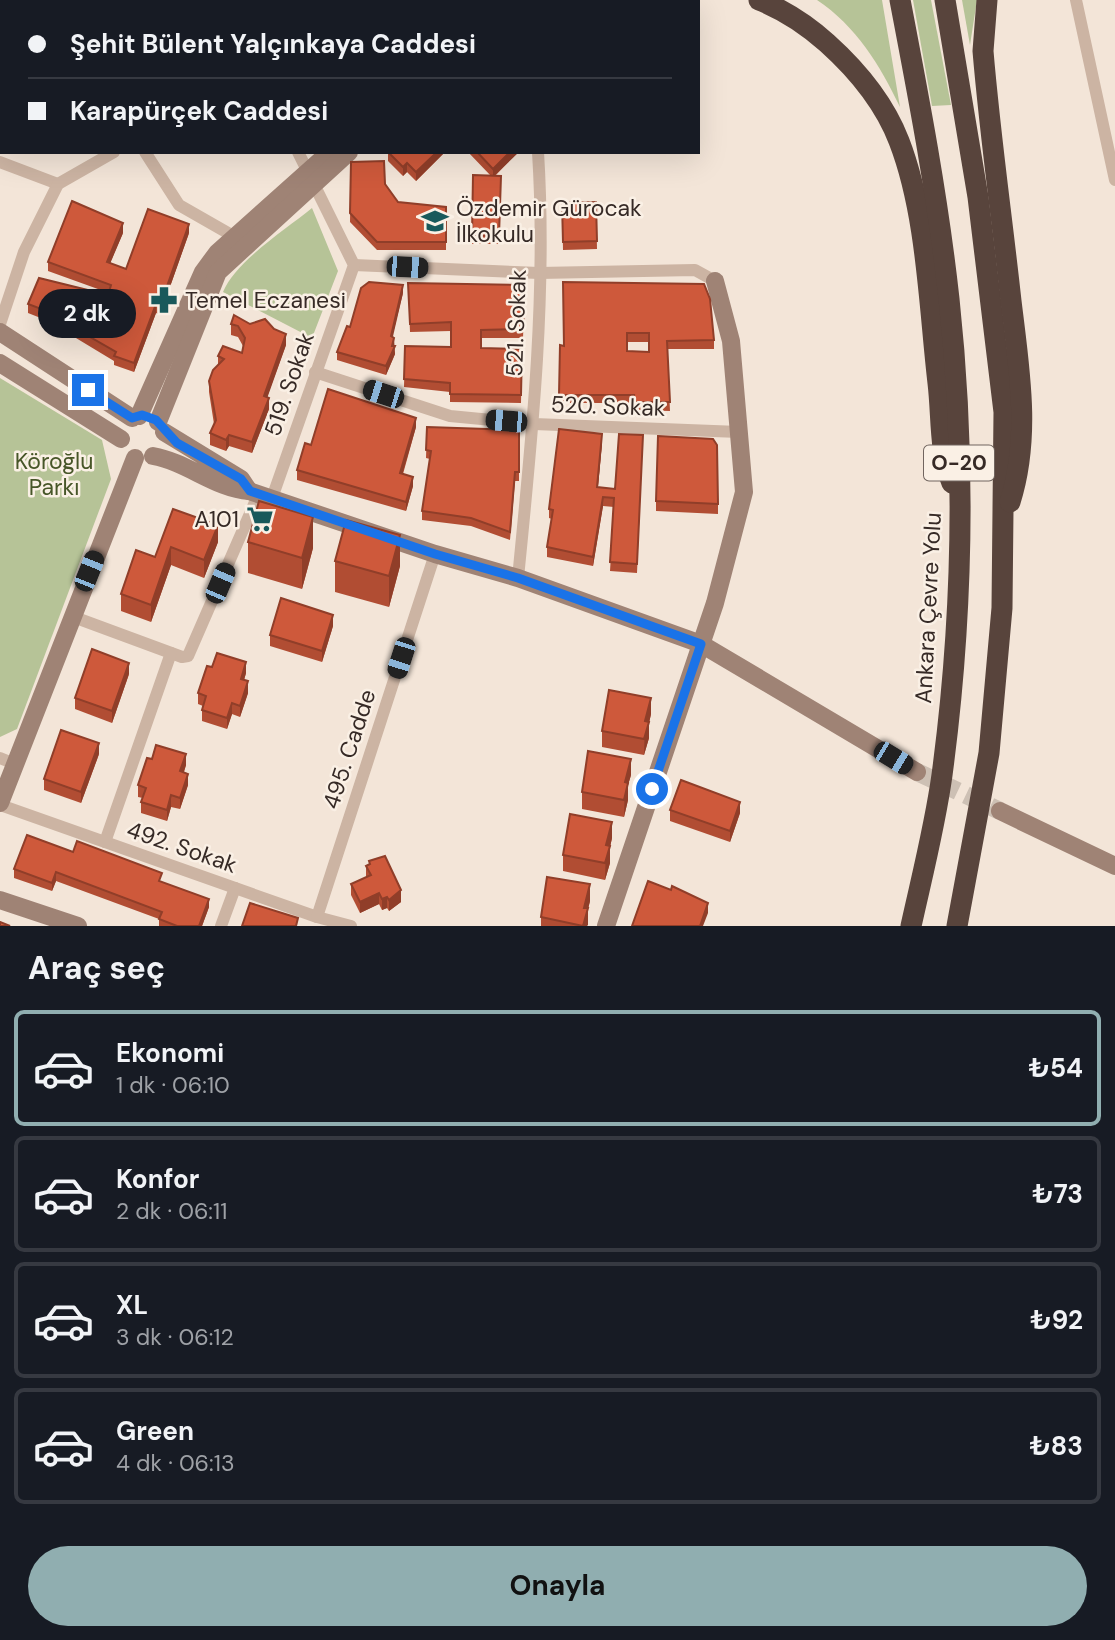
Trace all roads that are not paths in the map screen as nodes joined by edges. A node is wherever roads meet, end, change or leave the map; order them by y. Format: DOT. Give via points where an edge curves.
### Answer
graph roads {
  1 [pos="759,0"];
  2 [pos="900,0"];
  3 [pos="945,0"];
  4 [pos="988,0"];
  5 [pos="1076,0"];
  6 [pos="1109,119"];
  7 [pos="110,154"];
  8 [pos="146,154"];
  9 [pos="299,154"];
  10 [pos="328,154"];
  11 [pos="346,154"];
  12 [pos="538,154"];
  13 [pos="0,162"];
  14 [pos="310,178"];
  15 [pos="1115,180"];
  16 [pos="58,184"];
  17 [pos="235,237"];
  18 [pos="354,265"];
  19 [pos="539,273"];
  20 [pos="715,281"];
  21 [pos="0,324"];
  22 [pos="0,332"];
  23 [pos="0,363"];
  24 [pos="315,372"];
  25 [pos="136,417"];
  26 [pos="534,424"];
  27 [pos="161,427"];
  28 [pos="739,432"];
  29 [pos="121,439"];
  30 [pos="153,456"];
  31 [pos="135,458"];
  32 [pos="260,494"];
  33 [pos="961,502"];
  34 [pos="1003,524"];
  35 [pos="435,554"];
  36 [pos="518,578"];
  37 [pos="71,616"];
  38 [pos="701,644"];
  39 [pos="171,653"];
  40 [pos="7,761"];
  41 [pos="917,772"];
  42 [pos="0,804"];
  43 [pos="1000,811"];
  44 [pos="105,842"];
  45 [pos="1115,866"];
  46 [pos="235,888"];
  47 [pos="0,900"];
  48 [pos="317,917"];
  49 [pos="78,926"];
  50 [pos="221,926"];
  51 [pos="351,926"];
  52 [pos="606,926"];
  53 [pos="911,926"];
  54 [pos="957,926"];
  1 -- 33 [label="highway" via="808,27 856,70 899,142 919,225 943,451"];
  2 -- 33 [label="highway, Ankara Çevre Yolu / O-20" via="949,300"];
  3 -- 34 [label="highway, O-20" via="998,351 1004,412"];
  4 -- 34 [label="highway" via="983,51 1023,433 1018,477"];
  5 -- 6 [label="street"];
  6 -- 15 [label="street"];
  7 -- 16 [label="street"];
  8 -- 17 [label="street" via="179,205"];
  9 -- 14 [label="street"];
  10 -- 14 [label="main road"];
  11 -- 14 [label="main road"];
  12 -- 19 [label="street, 521. Sokak"];
  13 -- 16 [label="street"];
  14 -- 17 [label="main road"];
  14 -- 18 [label="street"];
  14 -- 27 [label="main road" via="218,272"];
  16 -- 21 [label="street" via="24,252"];
  17 -- 25 [label="main road" via="203,272"];
  18 -- 19 [label="street"];
  18 -- 24 [label="street, 519. Sokak"];
  19 -- 20 [label="street" via="695,270"];
  19 -- 26 [label="street, 521. Sokak"];
  20 -- 28 [label="main road" via="731,341"];
  22 -- 25 [label="main road"];
  23 -- 29 [label="main road"];
  24 -- 26 [label="street, 520. Sokak" via="450,416"];
  24 -- 32 [label="street, 519. Sokak"];
  25 -- 27 [label="main road"];
  25 -- 29 [label="main road" via="124,425"];
  26 -- 28 [label="street, 520. Sokak"];
  26 -- 36 [label="street, 521. Sokak"];
  27 -- 30 [label="main road" via="163,446"];
  27 -- 32 [label="main road"];
  28 -- 38 [label="main road" via="744,492"];
  29 -- 31 [label="main road"];
  30 -- 31 [label="main road"];
  30 -- 32 [label="main road" via="175,460 236,491"];
  31 -- 37 [label="main road"];
  32 -- 35 [label="main road"];
  32 -- 39 [label="street, 519. Sokak" via="192,651 182,657"];
  33 -- 53 [label="highway, Ankara Çevre Yolu / O-20" via="957,615 941,777"];
  34 -- 54 [label="highway, O-20" via="1002,608 989,753"];
  35 -- 36 [label="main road"];
  35 -- 48 [label="street, 495. Cadde"];
  36 -- 38 [label="main road"];
  37 -- 39 [label="street"];
  37 -- 40 [label="main road"];
  38 -- 41 [label="main road"];
  38 -- 52 [label="main road"];
  39 -- 44 [label="street"];
  40 -- 42 [label="main road"];
  42 -- 44 [label="street, 492. Sokak"];
  43 -- 45 [label="main road"];
  44 -- 46 [label="street, 492. Sokak"];
  46 -- 48 [label="street, 492. Sokak"];
  46 -- 50 [label="street"];
  47 -- 49 [label="main road"];
  48 -- 51 [label="street, 492. Sokak"];
}
